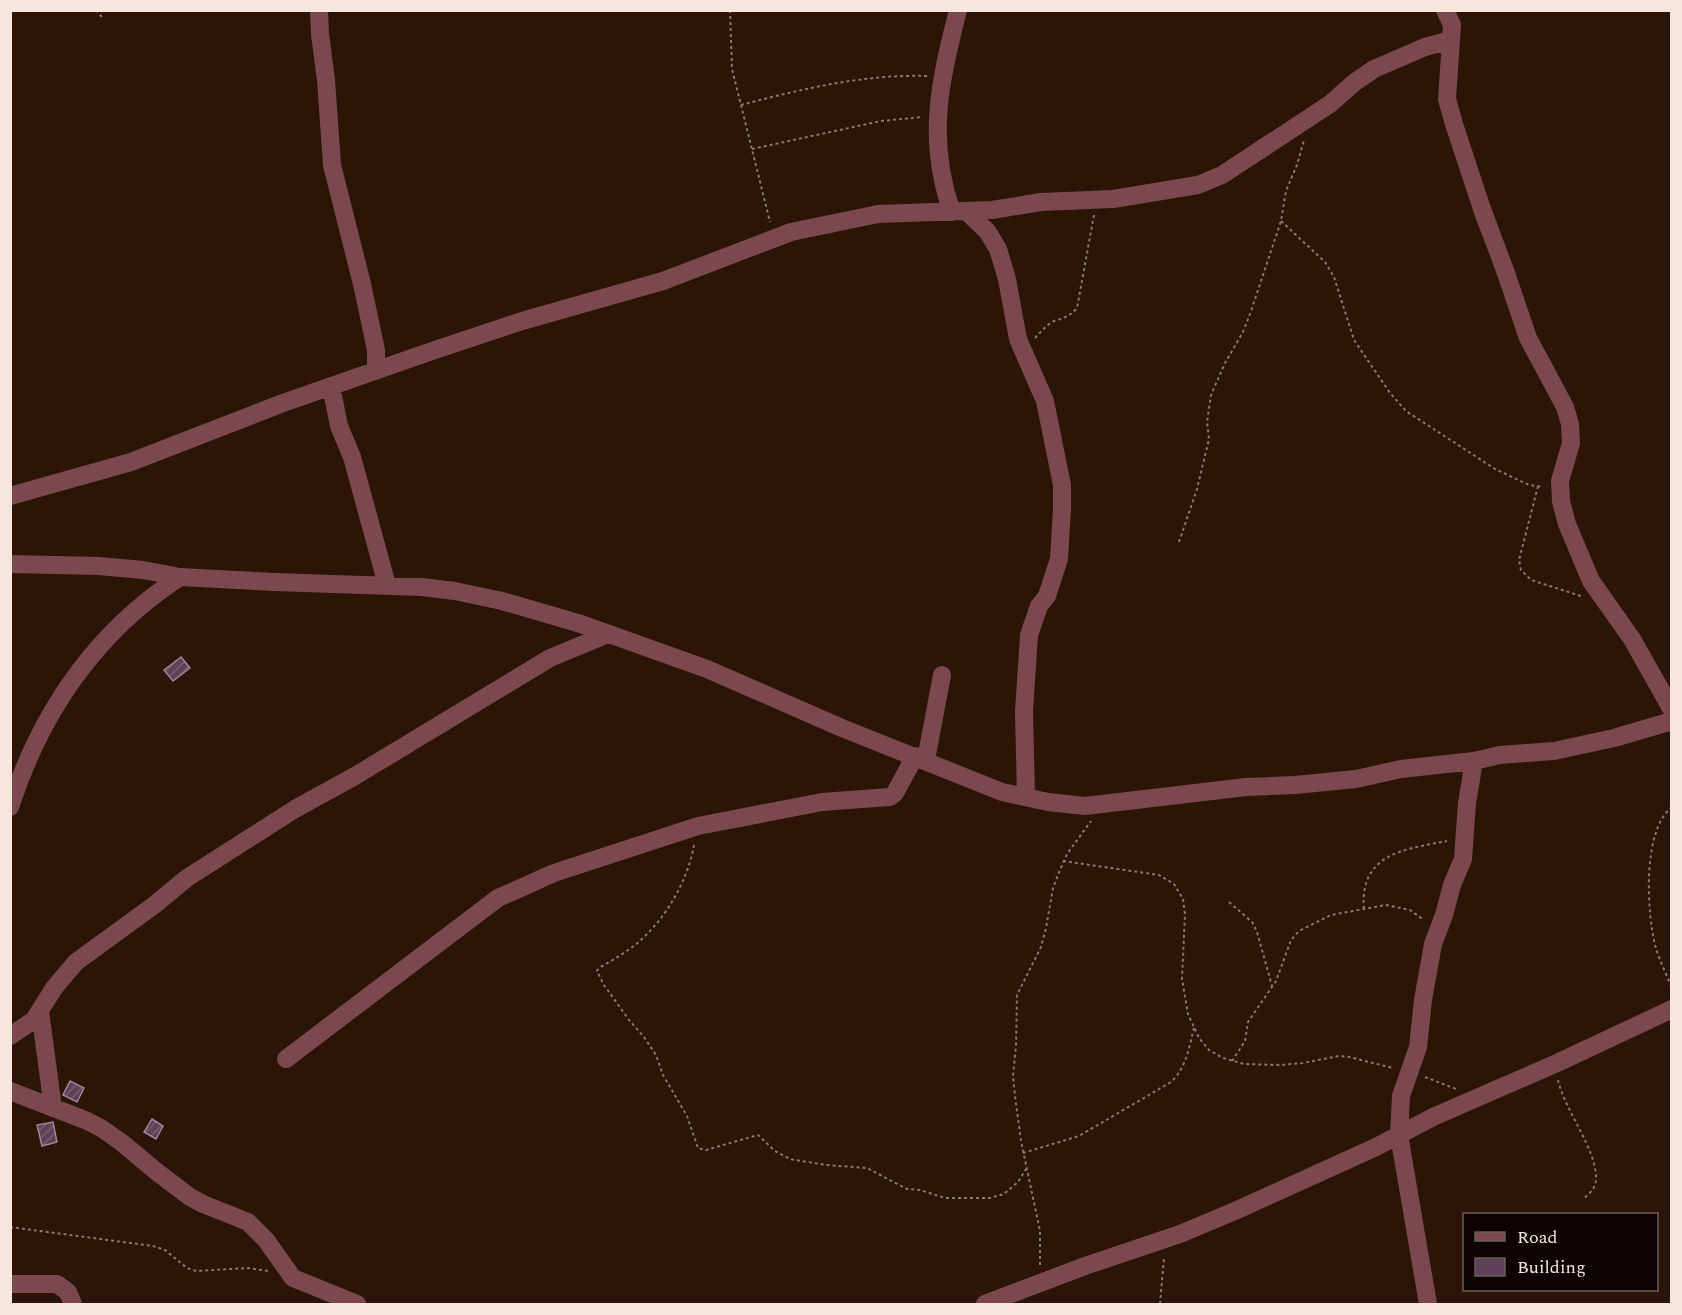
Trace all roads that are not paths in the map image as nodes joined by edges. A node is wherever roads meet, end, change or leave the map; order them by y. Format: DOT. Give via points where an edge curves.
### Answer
graph roads {
  1 [pos="319,10"];
  2 [pos="958,10"];
  3 [pos="1464,10"];
  4 [pos="1450,25"];
  5 [pos="959,211"];
  6 [pos="376,371"];
  7 [pos="331,386"];
  8 [pos="10,496"];
  9 [pos="10,564"];
  10 [pos="180,577"];
  11 [pos="387,585"];
  12 [pos="608,634"];
  13 [pos="942,675"];
  14 [pos="1671,710"];
  15 [pos="1671,722"];
  16 [pos="921,758"];
  17 [pos="1474,761"];
  18 [pos="1026,797"];
  19 [pos="10,807"];
  20 [pos="1671,1009"];
  21 [pos="40,1011"];
  22 [pos="10,1036"];
  23 [pos="286,1059"];
  24 [pos="10,1091"];
  25 [pos="53,1108"];
  26 [pos="1399,1135"];
  27 [pos="10,1284"];
  28 [pos="73,1305"];
  29 [pos="357,1305"];
  30 [pos="986,1305"];
  31 [pos="1428,1305"];
  1 -- 6 [label="street" via="332,165 362,284 376,350"];
  2 -- 5 [label="street" via="942,77 936,131 944,188"];
  3 -- 4 [label="street"];
  4 -- 5 [label="street" via="1425,47 1374,69 1308,119 1222,175 1198,185 1113,199"];
  4 -- 14 [label="street" via="1447,99 1457,134 1528,338 1570,424 1571,443 1560,485 1574,543 1592,581 1632,639"];
  5 -- 6 [label="street" via="878,214 791,232 663,281 522,321"];
  5 -- 18 [label="street" via="987,231 998,249 1018,339 1045,400 1062,485 1059,559 1029,635 1024,711"];
  6 -- 7 [label="street"];
  7 -- 8 [label="street" via="131,462"];
  7 -- 11 [label="street" via="339,426 352,457"];
  9 -- 10 [label="street" via="99,566"];
  10 -- 11 [label="street"];
  10 -- 19 [label="street" via="133,612 83,663 39,734"];
  11 -- 12 [label="street" via="455,591 502,601"];
  12 -- 16 [label="street" via="706,669"];
  12 -- 21 [label="street" via="550,658 187,878 76,962"];
  13 -- 16 [label="street"];
  15 -- 17 [label="street" via="1562,749"];
  16 -- 18 [label="street" via="1002,792"];
  16 -- 23 [label="street" via="890,797 822,802 698,826 554,873 498,898"];
  17 -- 18 [label="street" via="1346,780 1085,806"];
  17 -- 26 [label="street" via="1463,859 1437,929 1418,1047 1401,1096"];
  20 -- 26 [label="street"];
  21 -- 22 [label="street" via="28,1025"];
  21 -- 25 [label="street"];
  24 -- 25 [label="street"];
  25 -- 29 [label="street" via="101,1128 190,1197 248,1222 293,1278"];
  26 -- 30 [label="street" via="1235,1211"];
  26 -- 31 [label="street"];
  27 -- 28 [label="street" via="57,1284 68,1292"];
}
